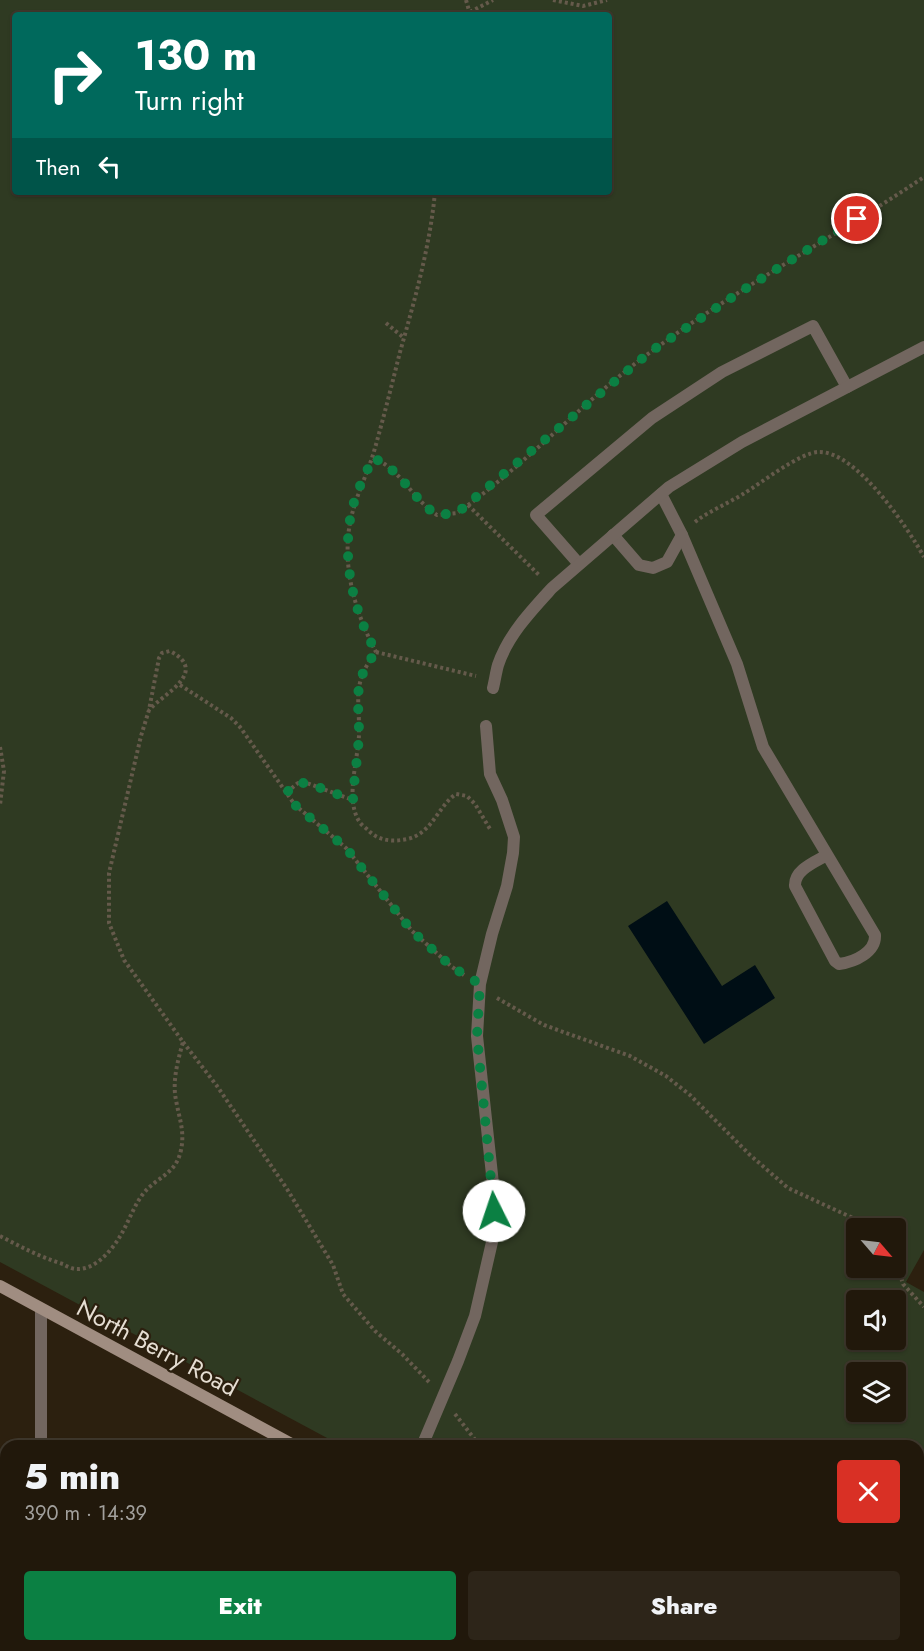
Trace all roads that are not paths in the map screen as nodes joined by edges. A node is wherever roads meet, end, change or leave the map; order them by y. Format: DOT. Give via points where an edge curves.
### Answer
graph roads {
  1 [pos="924,347"];
  2 [pos="847,387"];
  3 [pos="661,494"];
  4 [pos="613,535"];
  5 [pos="682,535"];
  6 [pos="579,564"];
  7 [pos="494,684"];
  8 [pos="486,726"];
  9 [pos="827,855"];
  10 [pos="0,1287"];
  11 [pos="41,1309"];
  12 [pos="41,1440"];
  13 [pos="284,1440"];
  14 [pos="425,1440"];
  1 -- 2 [label="street"];
  2 -- 3 [label="street" via="742,441"];
  2 -- 6 [label="street" via="813,326 712,378 652,418 536,515"];
  3 -- 4 [label="street"];
  3 -- 5 [label="street"];
  4 -- 5 [label="street" via="639,565 653,568 667,562"];
  4 -- 6 [label="street"];
  5 -- 9 [label="street" via="737,664 763,747"];
  6 -- 7 [label="street" via="521,623 498,664"];
  8 -- 14 [label="street" via="490,774 514,837 507,886 480,984 477,1036 495,1229 475,1316"];
  9 -- 9 [label="street" via="875,935 872,949 847,963 835,961 795,886 798,873"];
  10 -- 11 [label="main road, North Berry Road"];
  11 -- 12 [label="street"];
  11 -- 13 [label="main road, North Berry Road"];
}
